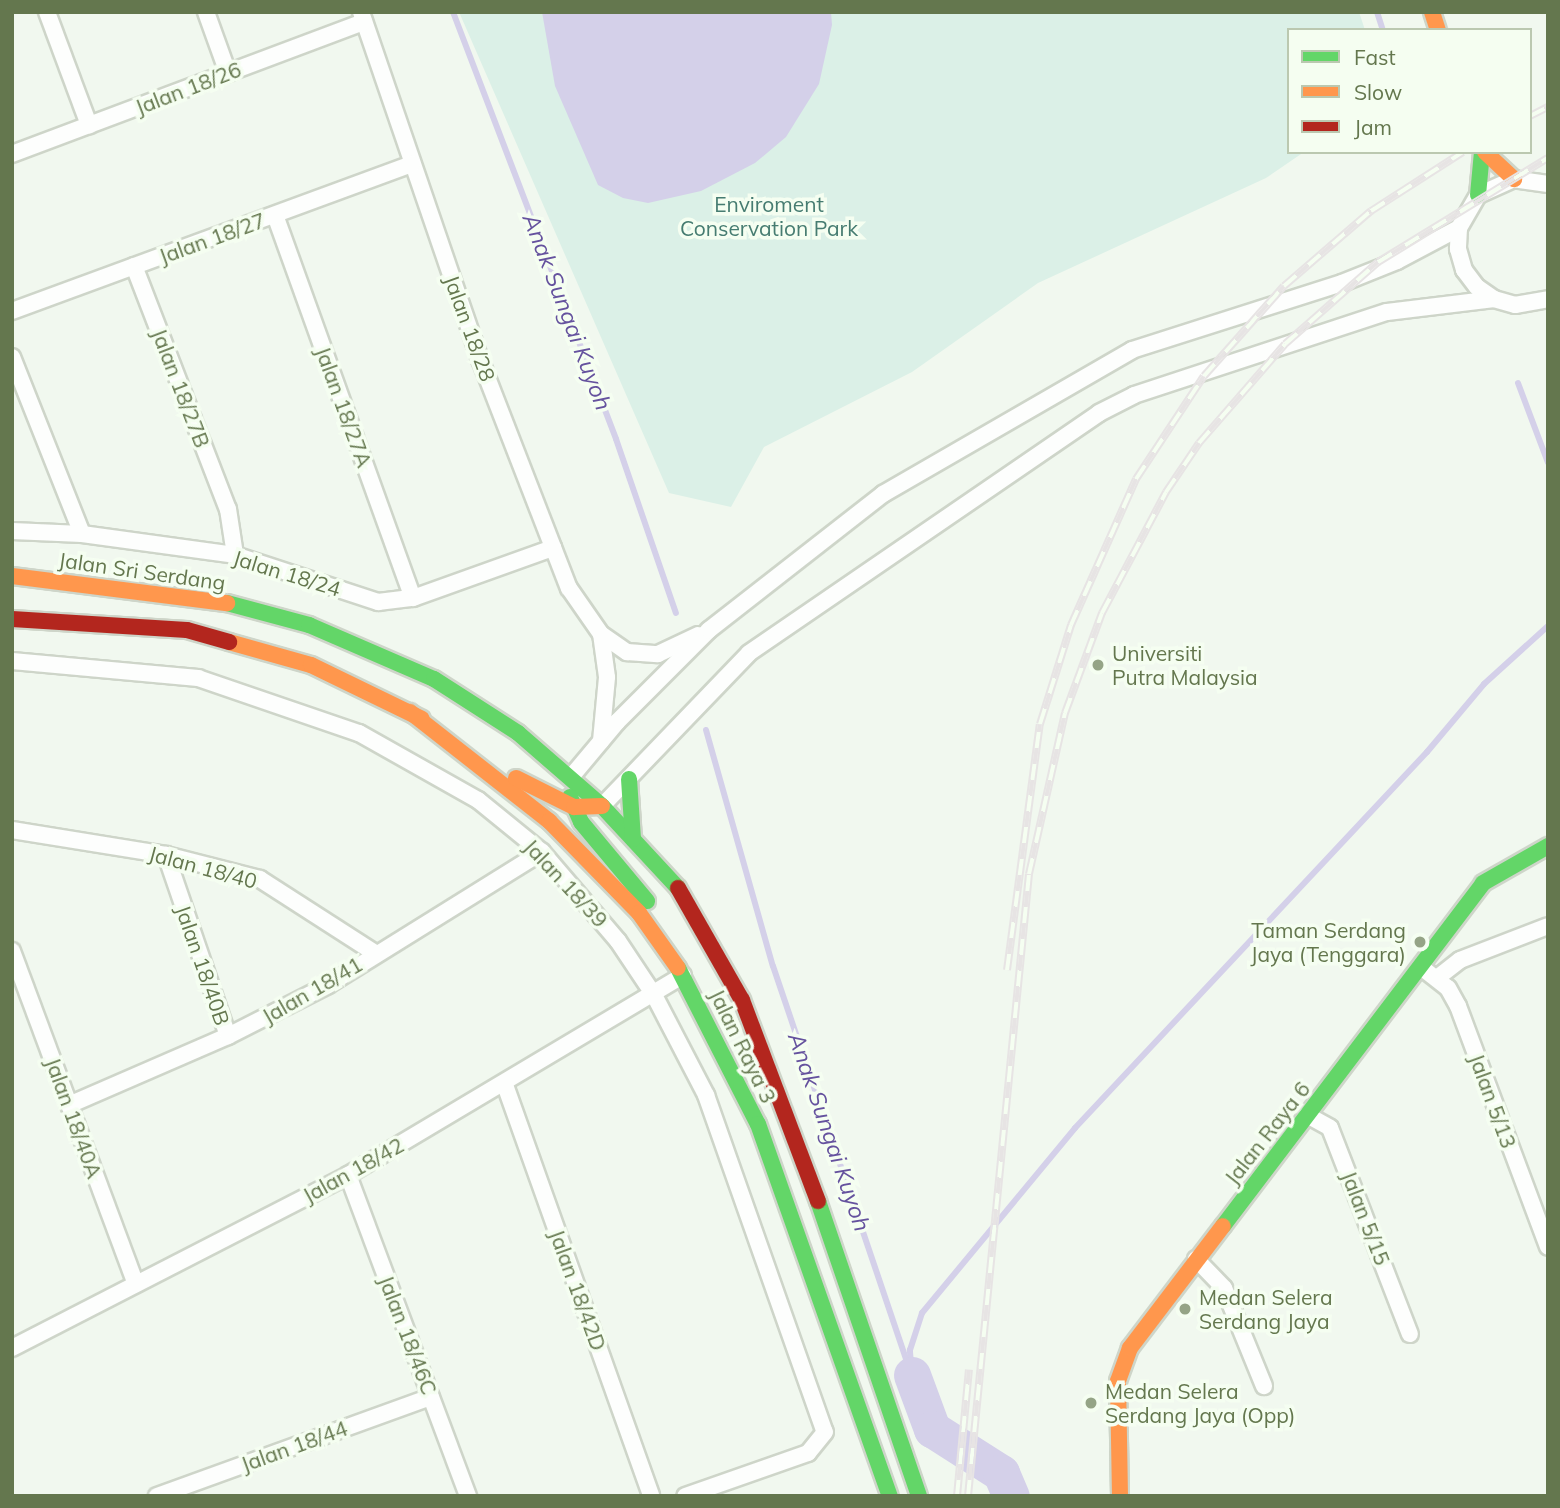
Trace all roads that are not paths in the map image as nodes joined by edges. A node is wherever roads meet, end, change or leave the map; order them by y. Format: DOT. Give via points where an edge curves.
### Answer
graph roads {
  1 [pos="47,12"];
  2 [pos="206,12"];
  3 [pos="362,17"];
  4 [pos="228,73"];
  5 [pos="89,125"];
  6 [pos="12,154"];
  7 [pos="1483,154"];
  8 [pos="1485,154"];
  9 [pos="412,164"];
  10 [pos="1514,179"];
  11 [pos="1548,184"];
  12 [pos="1478,195"];
  13 [pos="275,215"];
  14 [pos="1459,228"];
  15 [pos="134,266"];
  16 [pos="1494,299"];
  17 [pos="1548,299"];
  18 [pos="12,311"];
  19 [pos="12,357"];
  20 [pos="12,531"];
  21 [pos="82,534"];
  22 [pos="553,548"];
  23 [pos="235,555"];
  24 [pos="12,576"];
  25 [pos="413,598"];
  26 [pos="12,619"];
  27 [pos="709,630"];
  28 [pos="601,634"];
  29 [pos="12,661"];
  30 [pos="410,712"];
  31 [pos="601,741"];
  32 [pos="565,772"];
  33 [pos="629,779"];
  34 [pos="602,806"];
  35 [pos="574,807"];
  36 [pos="12,830"];
  37 [pos="633,839"];
  38 [pos="1548,846"];
  39 [pos="542,852"];
  40 [pos="166,855"];
  41 [pos="1548,926"];
  42 [pos="12,951"];
  43 [pos="375,953"];
  44 [pos="1421,967"];
  45 [pos="683,975"];
  46 [pos="1437,978"];
  47 [pos="654,995"];
  48 [pos="702,1007"];
  49 [pos="228,1036"];
  50 [pos="505,1085"];
  51 [pos="69,1105"];
  52 [pos="1307,1115"];
  53 [pos="348,1175"];
  54 [pos="1544,1228"];
  55 [pos="1548,1247"];
  56 [pos="1196,1259"];
  57 [pos="136,1284"];
  58 [pos="1410,1334"];
  59 [pos="12,1348"];
  60 [pos="1264,1386"];
  61 [pos="431,1397"];
  62 [pos="157,1496"];
  63 [pos="468,1496"];
  64 [pos="651,1496"];
  65 [pos="685,1496"];
  66 [pos="890,1496"];
  67 [pos="919,1496"];
  68 [pos="1120,1496"];
  1 -- 5 [label="street"];
  2 -- 4 [label="street"];
  3 -- 4 [label="street, Jalan 18/26"];
  3 -- 9 [label="street, Jalan 18/28"];
  4 -- 5 [label="street, Jalan 18/26"];
  5 -- 6 [label="street, Jalan 18/26"];
  7 -- 12 [label="street"];
  8 -- 10 [label="street"];
  9 -- 13 [label="street, Jalan 18/27"];
  9 -- 22 [label="street, Jalan 18/28"];
  10 -- 11 [label="street"];
  10 -- 12 [label="street"];
  12 -- 14 [label="street"];
  13 -- 15 [label="street, Jalan 18/27"];
  13 -- 25 [label="street, Jalan 18/27A"];
  14 -- 16 [label="street" via="1464,270 1476,287"];
  14 -- 27 [label="street" via="1397,261 1342,282 1132,350 883,494"];
  15 -- 18 [label="street, Jalan 18/27"];
  15 -- 23 [label="street, Jalan 18/27B" via="228,509"];
  16 -- 17 [label="street" via="1514,305"];
  16 -- 33 [label="street" via="1387,312 1134,395 1100,413 749,653"];
  19 -- 21 [label="street"];
  20 -- 21 [label="street, Jalan 18/24"];
  21 -- 23 [label="street, Jalan 18/24"];
  22 -- 25 [label="street, Jalan 18/24"];
  22 -- 28 [label="street, Jalan 18/28" via="569,588"];
  23 -- 25 [label="street, Jalan 18/24" via="377,602"];
  24 -- 32 [label="street, Jalan Sri Serdang" via="203,597 309,625 433,679 518,733"];
  26 -- 30 [label="street" via="187,630 311,665"];
  27 -- 28 [label="street, Jalan 18/28" via="658,654 627,652"];
  27 -- 31 [label="street"];
  28 -- 31 [label="street, Jalan 18/28" via="607,677"];
  29 -- 39 [label="street, Jalan 18/39" via="198,678 359,733 478,800"];
  30 -- 35 [label="street" via="546,796"];
  30 -- 45 [label="street, Jalan Raya 3" via="549,821 639,913"];
  31 -- 32 [label="street"];
  32 -- 34 [label="street, Jalan Raya 3"];
  32 -- 35 [label="street"];
  33 -- 34 [label="street"];
  33 -- 37 [label="street"];
  34 -- 35 [label="street"];
  34 -- 37 [label="street, Jalan Raya 3"];
  35 -- 48 [label="street" via="673,936 694,978"];
  36 -- 40 [label="street, Jalan 18/40"];
  37 -- 67 [label="street, Jalan Raya 3" via="688,899 743,1000 833,1241"];
  38 -- 44 [label="street, Jalan Raya 6" via="1497,871 1483,883"];
  39 -- 43 [label="street, Jalan 18/41"];
  39 -- 47 [label="street, Jalan 18/39" via="618,941"];
  40 -- 43 [label="street, Jalan 18/40" via="260,879"];
  40 -- 49 [label="street, Jalan 18/40B"];
  41 -- 46 [label="street" via="1470,956"];
  42 -- 51 [label="street, Jalan 18/40A"];
  43 -- 49 [label="street, Jalan 18/41" via="328,985"];
  44 -- 46 [label="street, Jalan 5/13"];
  44 -- 52 [label="street, Jalan Raya 6"];
  45 -- 47 [label="street, Jalan 18/42"];
  45 -- 48 [label="street, Jalan Raya 3"];
  46 -- 54 [label="street, Jalan 5/13" via="1458,1006"];
  47 -- 50 [label="street, Jalan 18/42"];
  47 -- 65 [label="street, Jalan 18/39" via="706,1095 825,1433 808,1453"];
  48 -- 66 [label="street, Jalan Raya 3" via="758,1125"];
  49 -- 51 [label="street, Jalan 18/41"];
  50 -- 53 [label="street, Jalan 18/42"];
  50 -- 64 [label="street, Jalan 18/42D"];
  51 -- 57 [label="street, Jalan 18/40A"];
  52 -- 56 [label="street, Jalan Raya 6"];
  52 -- 58 [label="street, Jalan 5/15" via="1330,1128"];
  53 -- 57 [label="street, Jalan 18/42"];
  53 -- 61 [label="street, Jalan 18/46C"];
  54 -- 55 [label="street, Jalan 5/13"];
  56 -- 60 [label="street" via="1224,1288"];
  56 -- 68 [label="street, Jalan Raya 6" via="1121,1366 1115,1434"];
  57 -- 59 [label="street, Jalan 18/42"];
  61 -- 62 [label="street, Jalan 18/44"];
  61 -- 63 [label="street, Jalan 18/46C"];
}
